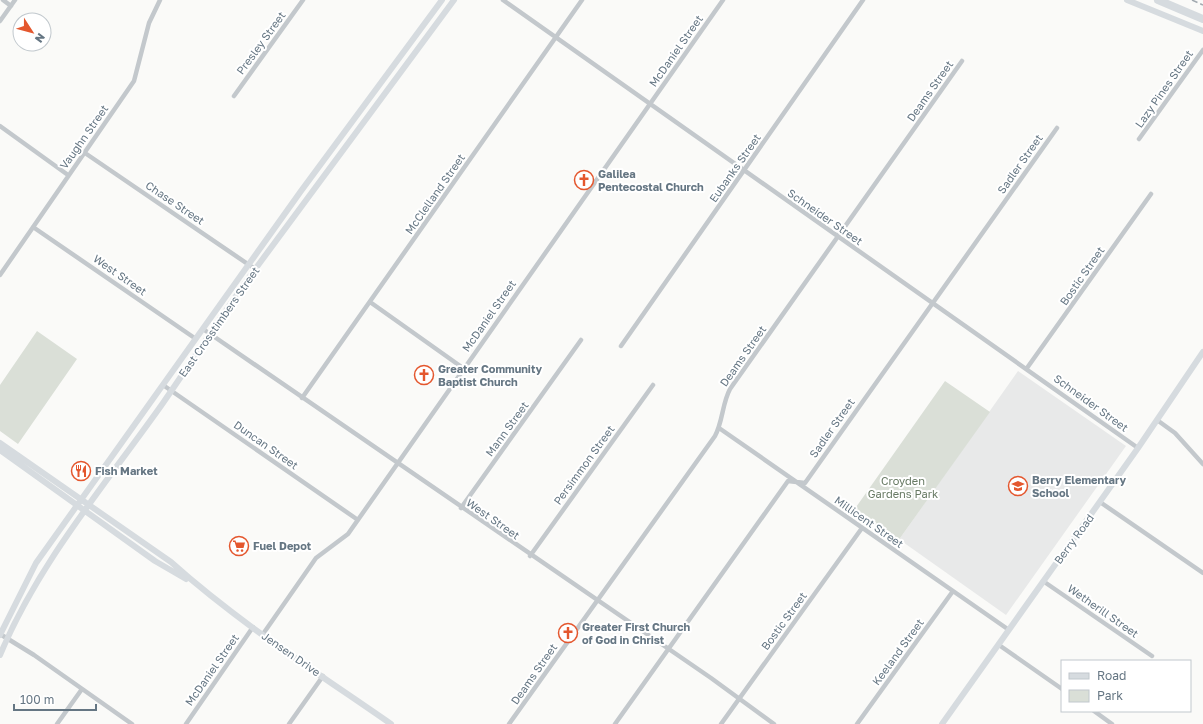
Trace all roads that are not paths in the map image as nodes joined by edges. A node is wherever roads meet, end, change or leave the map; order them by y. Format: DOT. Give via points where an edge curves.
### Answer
graph roads {
  1 [pos="3,0"];
  2 [pos="15,0"];
  3 [pos="160,0"];
  4 [pos="303,0"];
  5 [pos="442,0"];
  6 [pos="454,0"];
  7 [pos="502,0"];
  8 [pos="582,0"];
  9 [pos="722,0"];
  10 [pos="863,0"];
  11 [pos="1127,0"];
  12 [pos="1158,0"];
  13 [pos="11,6"];
  14 [pos="1203,19"];
  15 [pos="0,21"];
  16 [pos="422,26"];
  17 [pos="1203,31"];
  18 [pos="430,32"];
  19 [pos="556,38"];
  20 [pos="1203,50"];
  21 [pos="962,61"];
  22 [pos="234,96"];
  23 [pos="650,104"];
  24 [pos="360,110"];
  25 [pos="368,116"];
  26 [pos="0,126"];
  27 [pos="1057,128"];
  28 [pos="1139,139"];
  29 [pos="84,153"];
  30 [pos="744,170"];
  31 [pos="68,175"];
  32 [pos="303,187"];
  33 [pos="312,193"];
  34 [pos="1151,194"];
  35 [pos="33,226"];
  36 [pos="838,237"];
  37 [pos="248,265"];
  38 [pos="255,269"];
  39 [pos="0,275"];
  40 [pos="370,302"];
  41 [pos="932,304"];
  42 [pos="203,329"];
  43 [pos="210,334"];
  44 [pos="196,338"];
  45 [pos="580,340"];
  46 [pos="621,346"];
  47 [pos="1203,352"];
  48 [pos="463,368"];
  49 [pos="1028,368"];
  50 [pos="164,385"];
  51 [pos="653,385"];
  52 [pos="171,390"];
  53 [pos="302,398"];
  54 [pos="1158,420"];
  55 [pos="136,424"];
  56 [pos="720,428"];
  57 [pos="143,430"];
  58 [pos="0,443"];
  59 [pos="1138,448"];
  60 [pos="0,450"];
  61 [pos="397,464"];
  62 [pos="1203,464"];
  63 [pos="796,481"];
  64 [pos="82,499"];
  65 [pos="1100,502"];
  66 [pos="89,505"];
  67 [pos="77,506"];
  68 [pos="461,508"];
  69 [pos="84,511"];
  70 [pos="358,520"];
  71 [pos="862,528"];
  72 [pos="160,554"];
  73 [pos="530,556"];
  74 [pos="155,561"];
  75 [pos="1203,573"];
  76 [pos="26,580"];
  77 [pos="1044,581"];
  78 [pos="193,582"];
  79 [pos="34,586"];
  80 [pos="953,591"];
  81 [pos="598,600"];
  82 [pos="253,627"];
  83 [pos="1009,630"];
  84 [pos="263,634"];
  85 [pos="0,635"];
  86 [pos="7,638"];
  87 [pos="999,645"];
  88 [pos="668,650"];
  89 [pos="0,655"];
  90 [pos="1152,656"];
  91 [pos="323,676"];
  92 [pos="1061,688"];
  93 [pos="82,689"];
  94 [pos="739,699"];
  95 [pos="1095,712"];
  96 [pos="57,724"];
  97 [pos="132,724"];
  98 [pos="186,724"];
  99 [pos="289,724"];
  100 [pos="391,724"];
  101 [pos="509,724"];
  102 [pos="615,724"];
  103 [pos="721,724"];
  104 [pos="774,724"];
  105 [pos="857,724"];
  106 [pos="942,724"];
  107 [pos="1112,724"];
  1 -- 13 [label="street"];
  2 -- 13 [label="street"];
  3 -- 29 [label="street, Vaughn Street" via="148,23 134,81"];
  4 -- 22 [label="street, Presley Street"];
  5 -- 16 [label="main road, East Crosstimbers Street"];
  6 -- 18 [label="main road, East Crosstimbers Street"];
  7 -- 19 [label="street, Schneider Street"];
  8 -- 19 [label="street, McClelland Street"];
  9 -- 23 [label="street, McDaniel Street"];
  10 -- 30 [label="street, Eubanks Street"];
  11 -- 17 [label="main road"];
  12 -- 14 [label="highway"];
  13 -- 15 [label="street"];
  16 -- 18 [label="main road"];
  16 -- 24 [label="main road, East Crosstimbers Street"];
  18 -- 25 [label="main road, East Crosstimbers Street"];
  19 -- 23 [label="street, Schneider Street"];
  19 -- 40 [label="street, McClelland Street"];
  20 -- 28 [label="street, Lazy Pines Street"];
  21 -- 36 [label="street, Deams Street"];
  23 -- 30 [label="street, Schneider Street"];
  23 -- 48 [label="street, McDaniel Street"];
  24 -- 25 [label="main road"];
  24 -- 32 [label="main road, East Crosstimbers Street"];
  25 -- 33 [label="main road, East Crosstimbers Street"];
  26 -- 31 [label="street"];
  27 -- 41 [label="street, Sadler Street"];
  29 -- 31 [label="street, Vaughn Street"];
  29 -- 37 [label="street, Chase Street"];
  30 -- 36 [label="street, Schneider Street"];
  30 -- 46 [label="street, Eubanks Street"];
  31 -- 35 [label="street, Vaughn Street"];
  32 -- 33 [label="main road"];
  32 -- 37 [label="main road, East Crosstimbers Street"];
  33 -- 38 [label="main road, East Crosstimbers Street"];
  34 -- 49 [label="street, Bostic Street"];
  35 -- 39 [label="street, Vaughn Street"];
  35 -- 44 [label="street, West Street"];
  36 -- 41 [label="street, Schneider Street"];
  36 -- 56 [label="street, Deams Street" via="730,389 725,398"];
  37 -- 38 [label="street, Chase Street"];
  37 -- 42 [label="main road, East Crosstimbers Street"];
  38 -- 43 [label="main road, East Crosstimbers Street"];
  40 -- 48 [label="street"];
  40 -- 53 [label="street, McClelland Street"];
  41 -- 49 [label="street, Schneider Street"];
  41 -- 63 [label="street, Sadler Street" via="805,483"];
  42 -- 43 [label="street, West Street"];
  42 -- 44 [label="main road, East Crosstimbers Street"];
  43 -- 52 [label="main road, East Crosstimbers Street"];
  43 -- 53 [label="street, West Street"];
  44 -- 50 [label="main road, East Crosstimbers Street"];
  45 -- 68 [label="street, Mann Street"];
  47 -- 54 [label="main road, Berry Road"];
  48 -- 61 [label="street, McDaniel Street"];
  49 -- 59 [label="street, Schneider Street"];
  50 -- 52 [label="street, Duncan Street"];
  50 -- 55 [label="main road, East Crosstimbers Street"];
  51 -- 73 [label="street, Persimmon Street"];
  52 -- 57 [label="main road, East Crosstimbers Street"];
  52 -- 70 [label="street, Duncan Street"];
  53 -- 61 [label="street, West Street"];
  54 -- 59 [label="main road, Berry Road"];
  54 -- 62 [label="street"];
  55 -- 57 [label="main road"];
  55 -- 64 [label="main road, East Crosstimbers Street"];
  56 -- 63 [label="street, Millicent Street"];
  56 -- 81 [label="street, Deams Street"];
  57 -- 66 [label="main road, East Crosstimbers Street"];
  58 -- 64 [label="main road, Jensen Drive"];
  59 -- 65 [label="main road, Berry Road"];
  60 -- 67 [label="main road, Jensen Drive"];
  61 -- 68 [label="street, West Street"];
  61 -- 70 [label="street, McDaniel Street"];
  63 -- 71 [label="street, Millicent Street"];
  63 -- 88 [label="street, Sadler Street" via="788,481"];
  64 -- 66 [label="main road, Jensen Drive"];
  64 -- 67 [label="main road, East Crosstimbers Street"];
  65 -- 75 [label="street"];
  65 -- 77 [label="main road, Berry Road"];
  66 -- 69 [label="main road, East Crosstimbers Street"];
  66 -- 72 [label="main road, Jensen Drive"];
  67 -- 69 [label="main road, Jensen Drive"];
  67 -- 76 [label="main road, East Crosstimbers Street"];
  68 -- 73 [label="street, West Street"];
  69 -- 74 [label="main road, Jensen Drive"];
  69 -- 79 [label="main road, East Crosstimbers Street"];
  70 -- 84 [label="street, McDaniel Street" via="345,537 316,558"];
  71 -- 80 [label="street, Millicent Street"];
  71 -- 94 [label="street, Bostic Street"];
  72 -- 74 [label="main road"];
  72 -- 78 [label="main road, Jensen Drive"];
  73 -- 81 [label="street, West Street"];
  74 -- 78 [label="main road, Jensen Drive"];
  76 -- 79 [label="main road"];
  76 -- 85 [label="main road, East Crosstimbers Street"];
  77 -- 83 [label="main road, Berry Road"];
  77 -- 90 [label="street, Wetherill Street"];
  78 -- 82 [label="main road, Jensen Drive"];
  79 -- 86 [label="main road, East Crosstimbers Street"];
  80 -- 83 [label="street, Millicent Street"];
  80 -- 105 [label="street, Keeland Street"];
  81 -- 88 [label="street, West Street"];
  81 -- 101 [label="street, Deams Street"];
  82 -- 84 [label="main road, Jensen Drive"];
  82 -- 98 [label="street, McDaniel Street"];
  83 -- 87 [label="main road, Berry Road"];
  84 -- 91 [label="main road, Jensen Drive"];
  85 -- 86 [label="street"];
  86 -- 89 [label="main road, East Crosstimbers Street"];
  86 -- 93 [label="street"];
  87 -- 92 [label="street"];
  87 -- 106 [label="main road, Berry Road"];
  88 -- 94 [label="street, West Street"];
  88 -- 102 [label="street, Sadler Street"];
  91 -- 99 [label="street"];
  91 -- 100 [label="main road, Jensen Drive"];
  93 -- 96 [label="street"];
  93 -- 97 [label="street"];
  94 -- 103 [label="street, Bostic Street"];
  94 -- 104 [label="street, West Street"];
  95 -- 107 [label="street"];
}
